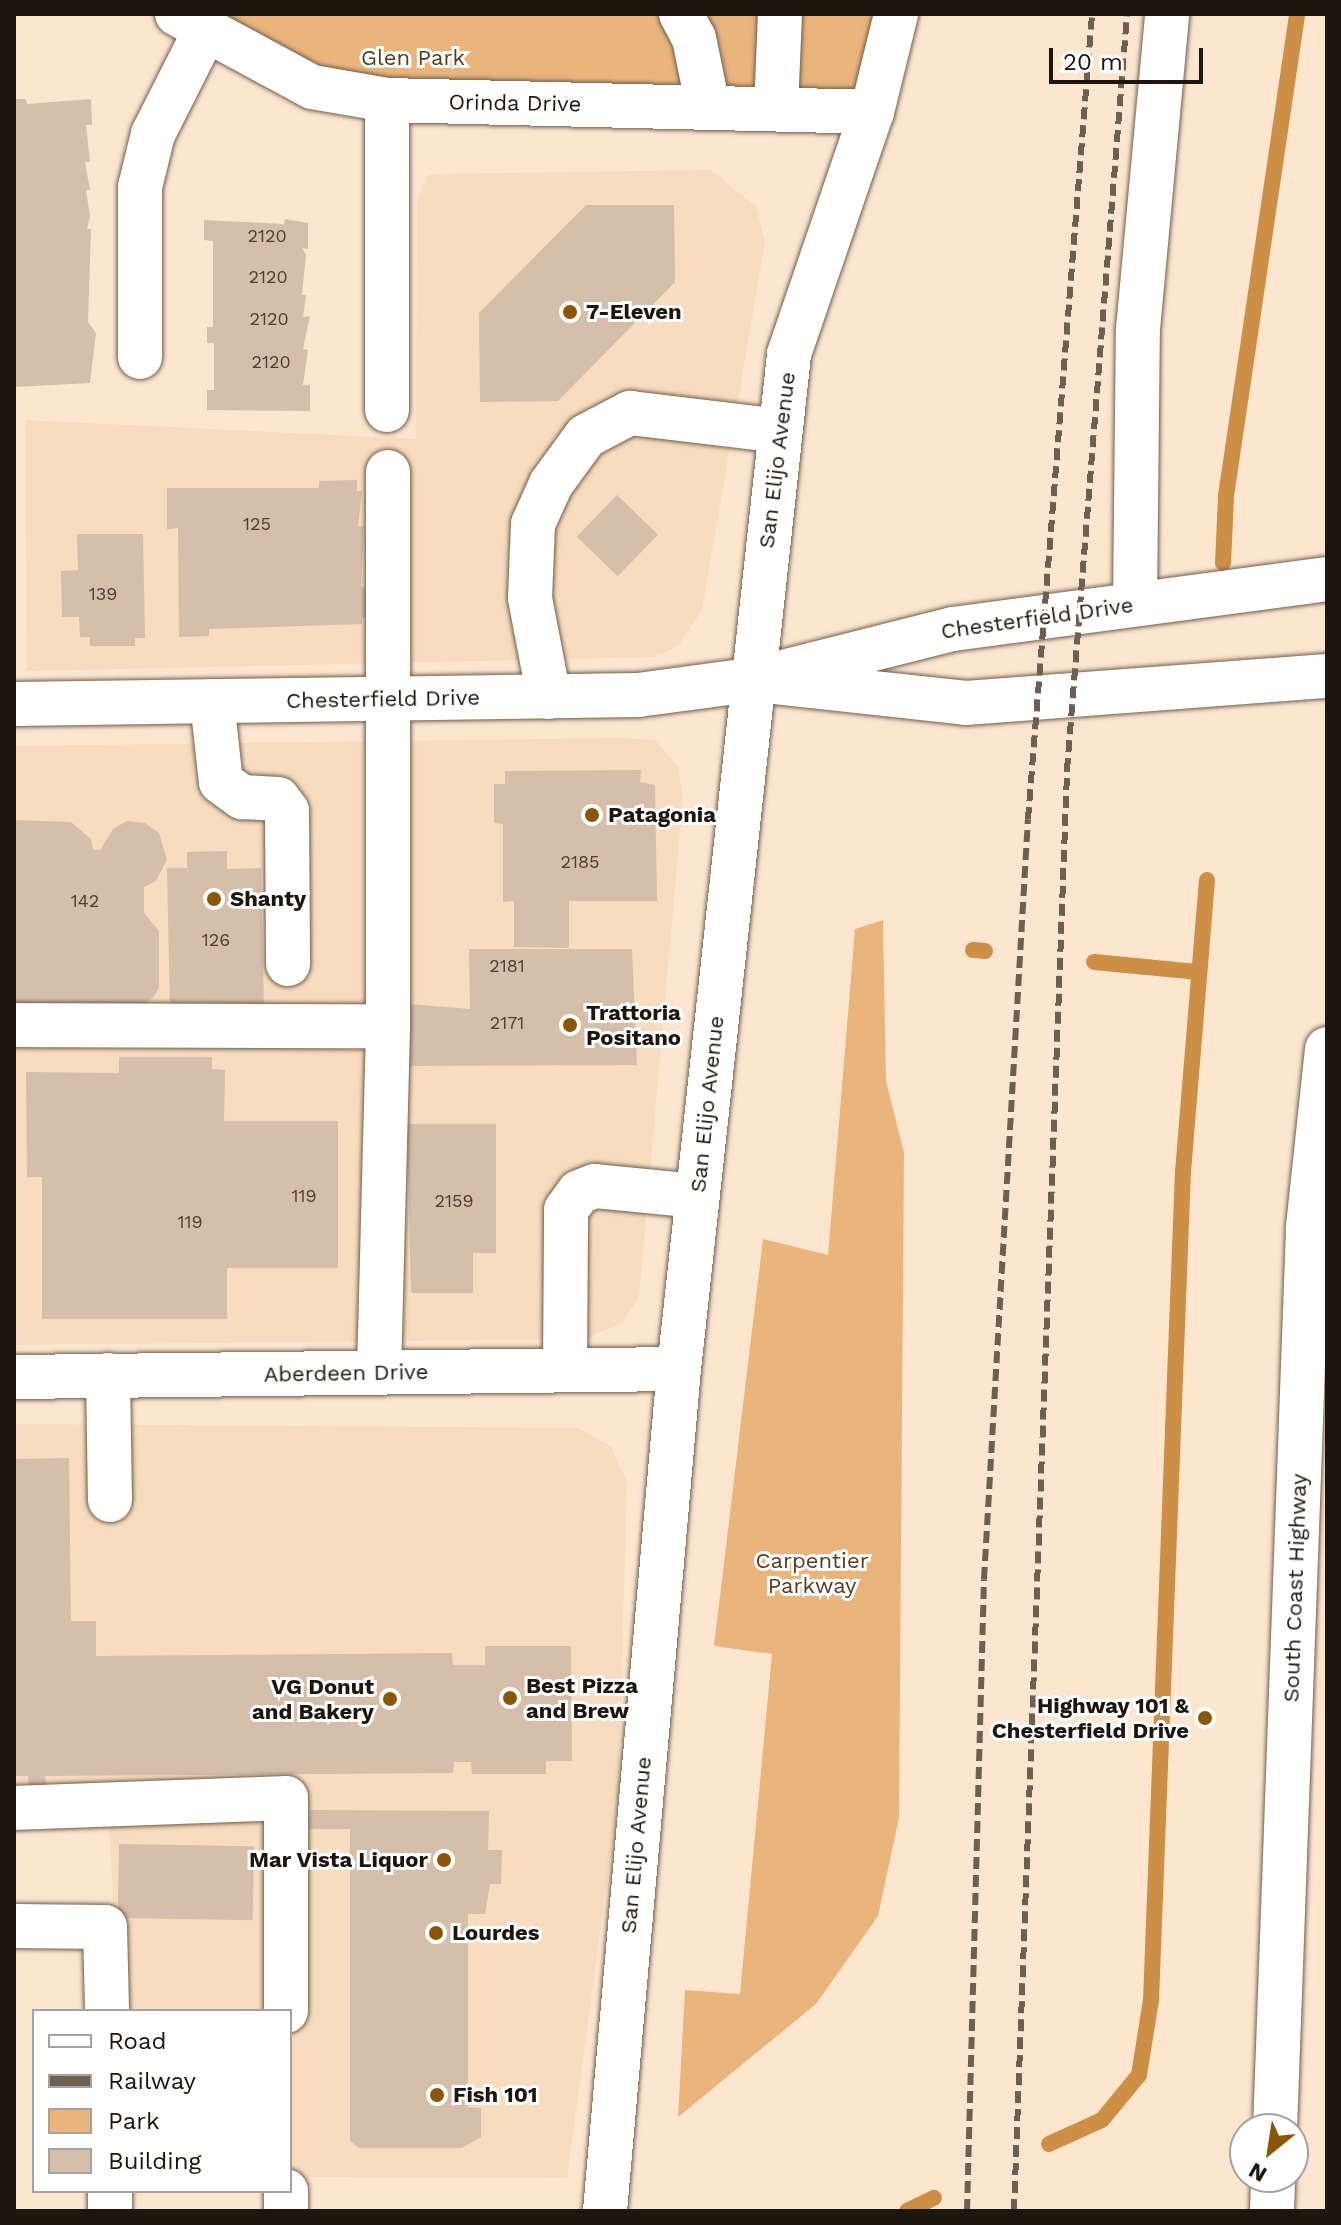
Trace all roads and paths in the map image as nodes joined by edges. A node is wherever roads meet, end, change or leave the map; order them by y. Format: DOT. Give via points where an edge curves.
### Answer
graph roads {
  1 [pos="681,14"];
  2 [pos="780,14"];
  3 [pos="896,14"];
  4 [pos="1167,14"];
  5 [pos="190,23"];
  6 [pos="387,100"];
  7 [pos="708,107"];
  8 [pos="776,109"];
  9 [pos="872,112"];
  10 [pos="140,357"];
  11 [pos="387,410"];
  12 [pos="780,431"];
  13 [pos="388,472"];
  14 [pos="1327,579"];
  15 [pos="1135,604"];
  16 [pos="1327,676"];
  17 [pos="751,680"];
  18 [pos="549,697"];
  19 [pos="388,700"];
  20 [pos="212,701"];
  21 [pos="14,704"];
  22 [pos="288,964"];
  23 [pos="14,1025"];
  24 [pos="388,1026"];
  25 [pos="1327,1049"];
  26 [pos="697,1196"];
  27 [pos="679,1369"];
  28 [pos="565,1370"];
  29 [pos="379,1373"];
  30 [pos="108,1375"];
  31 [pos="14,1377"];
  32 [pos="110,1500"];
  33 [pos="14,1808"];
  34 [pos="14,1926"];
  35 [pos="107,2009"];
  36 [pos="286,2009"];
  37 [pos="1276,2113"];
  38 [pos="605,2211"];
  1 -- 7 [label="main road" via="694,38"];
  2 -- 8 [label="main road"];
  3 -- 9 [label="main road, San Elijo Avenue"];
  4 -- 15 [label="main road" via="1138,329"];
  5 -- 6 [label="main road, Orinda Drive" via="312,87"];
  5 -- 10 [label="main road" via="140,187"];
  6 -- 7 [label="main road, Orinda Drive"];
  6 -- 11 [label="main road"];
  7 -- 8 [label="main road, Orinda Drive"];
  8 -- 9 [label="main road, Orinda Drive"];
  9 -- 12 [label="main road, San Elijo Avenue" via="789,354"];
  12 -- 17 [label="main road, San Elijo Avenue"];
  12 -- 18 [label="main road" via="630,413 586,436 551,484 533,524 530,598"];
  13 -- 19 [label="main road"];
  14 -- 15 [label="main road, Chesterfield Drive"];
  15 -- 17 [label="main road, Chesterfield Drive" via="953,629"];
  16 -- 17 [label="main road, Chesterfield Drive" via="966,703"];
  17 -- 18 [label="main road, Chesterfield Drive" via="638,695"];
  17 -- 26 [label="main road, San Elijo Avenue"];
  18 -- 19 [label="main road, Chesterfield Drive"];
  19 -- 20 [label="main road, Chesterfield Drive"];
  19 -- 24 [label="main road"];
  20 -- 21 [label="main road, Chesterfield Drive"];
  20 -- 22 [label="main road" via="221,782 242,797 278,799 287,811"];
  23 -- 24 [label="main road"];
  24 -- 29 [label="main road"];
  25 -- 37 [label="main road, South Coast Highway" via="1308,1227"];
  26 -- 27 [label="main road, San Elijo Avenue"];
  26 -- 28 [label="main road" via="595,1186 579,1192 566,1210"];
  27 -- 28 [label="main road, Aberdeen Drive"];
  27 -- 38 [label="main road, San Elijo Avenue"];
  28 -- 29 [label="main road, Aberdeen Drive"];
  29 -- 30 [label="main road, Aberdeen Drive"];
  30 -- 31 [label="main road, Aberdeen Drive"];
  30 -- 32 [label="main road"];
  33 -- 36 [label="main road" via="286,1798"];
  34 -- 35 [label="main road" via="105,1927"];
}
